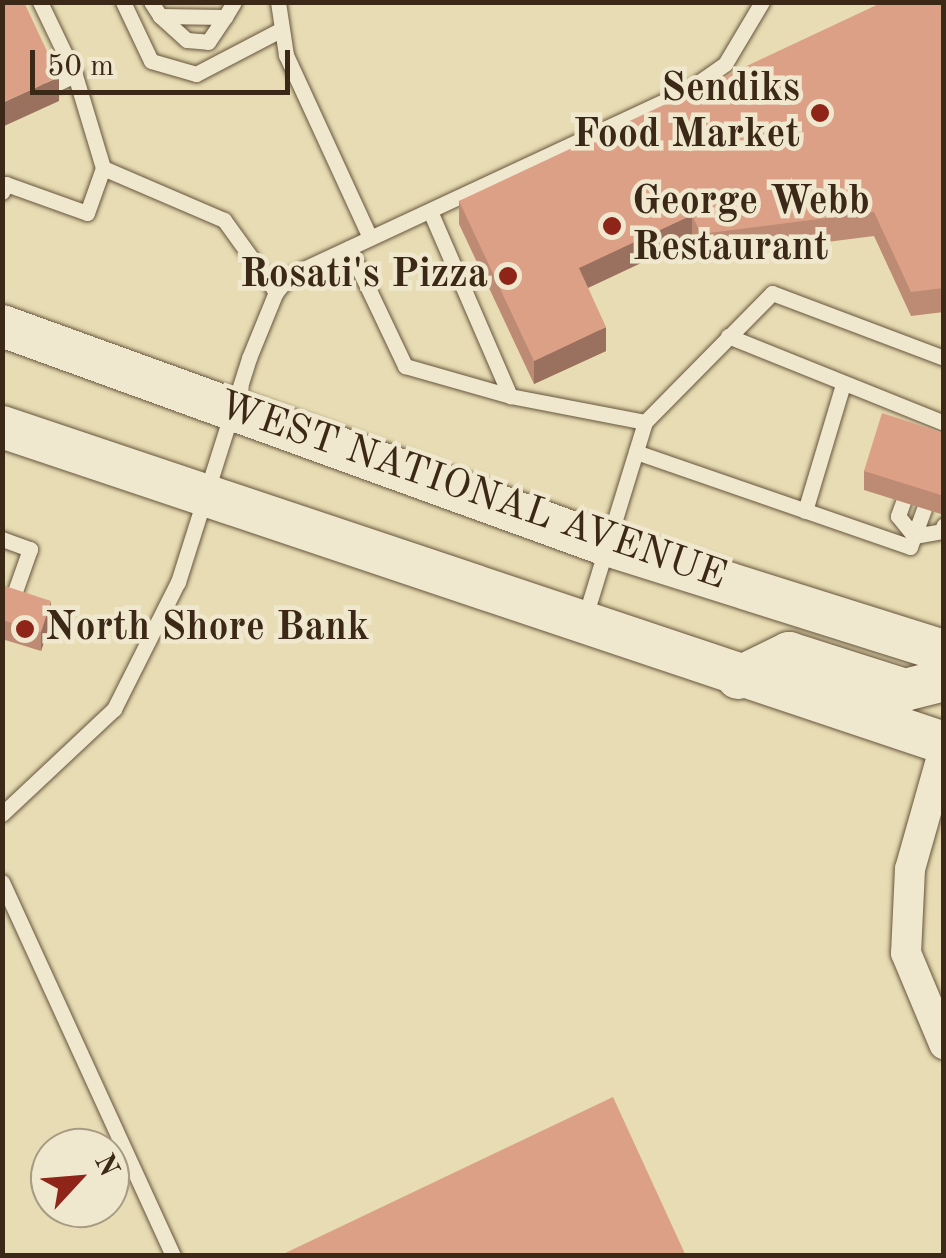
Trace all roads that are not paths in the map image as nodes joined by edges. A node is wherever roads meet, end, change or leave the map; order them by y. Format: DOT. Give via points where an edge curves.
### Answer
graph roads {
  1 [pos="40,2"];
  2 [pos="123,2"];
  3 [pos="278,2"];
  4 [pos="762,2"];
  5 [pos="155,9"];
  6 [pos="229,10"];
  7 [pos="280,30"];
  8 [pos="74,76"];
  9 [pos="52,86"];
  10 [pos="102,168"];
  11 [pos="4,186"];
  12 [pos="430,211"];
  13 [pos="370,238"];
  14 [pos="349,248"];
  15 [pos="276,292"];
  16 [pos="2,326"];
  17 [pos="728,336"];
  18 [pos="944,358"];
  19 [pos="843,384"];
  20 [pos="510,396"];
  21 [pos="230,408"];
  22 [pos="645,422"];
  23 [pos="944,423"];
  24 [pos="2,427"];
  25 [pos="636,452"];
  26 [pos="200,495"];
  27 [pos="902,502"];
  28 [pos="924,509"];
  29 [pos="805,511"];
  30 [pos="944,524"];
  31 [pos="914,536"];
  32 [pos="2,540"];
  33 [pos="604,544"];
  34 [pos="582,626"];
  35 [pos="2,628"];
  36 [pos="944,650"];
  37 [pos="738,678"];
  38 [pos="944,680"];
  39 [pos="944,746"];
  40 [pos="2,814"];
  41 [pos="2,882"];
  42 [pos="944,1044"];
  43 [pos="173,1256"];
  1 -- 8 [label="lane"];
  2 -- 7 [label="lane" via="151,61 196,74"];
  3 -- 7 [label="lane"];
  4 -- 12 [label="lane" via="726,64 688,90"];
  5 -- 6 [label="lane"];
  5 -- 6 [label="lane" via="188,40 208,42"];
  7 -- 13 [label="lane"];
  8 -- 9 [label="lane"];
  8 -- 10 [label="lane"];
  10 -- 11 [label="lane" via="87,213"];
  10 -- 15 [label="lane" via="224,220"];
  12 -- 13 [label="lane"];
  12 -- 20 [label="lane"];
  13 -- 14 [label="lane"];
  14 -- 15 [label="lane" via="291,275"];
  14 -- 20 [label="lane" via="405,366"];
  15 -- 21 [label="lane"];
  16 -- 21 [label="main road, WEST NATIONAL AVENUE"];
  17 -- 18 [label="lane" via="772,293"];
  17 -- 19 [label="lane"];
  17 -- 22 [label="lane"];
  19 -- 23 [label="lane"];
  19 -- 29 [label="lane"];
  20 -- 22 [label="lane"];
  21 -- 26 [label="lane"];
  21 -- 33 [label="main road, WEST NATIONAL AVENUE"];
  22 -- 25 [label="lane"];
  24 -- 26 [label="main road"];
  25 -- 29 [label="lane"];
  25 -- 33 [label="lane"];
  26 -- 34 [label="main road"];
  26 -- 40 [label="lane" via="178,582 114,710"];
  27 -- 31 [label="lane" via="898,516"];
  28 -- 31 [label="lane"];
  29 -- 31 [label="lane" via="910,548"];
  30 -- 31 [label="lane" via="940,532"];
  32 -- 35 [label="lane" via="30,549"];
  33 -- 34 [label="lane"];
  33 -- 36 [label="main road, WEST NATIONAL AVENUE"];
  34 -- 37 [label="main road"];
  37 -- 38 [label="main road" via="788,654 905,690"];
  37 -- 39 [label="main road"];
  39 -- 42 [label="street" via="910,869 906,953"];
  41 -- 43 [label="lane"];
}
